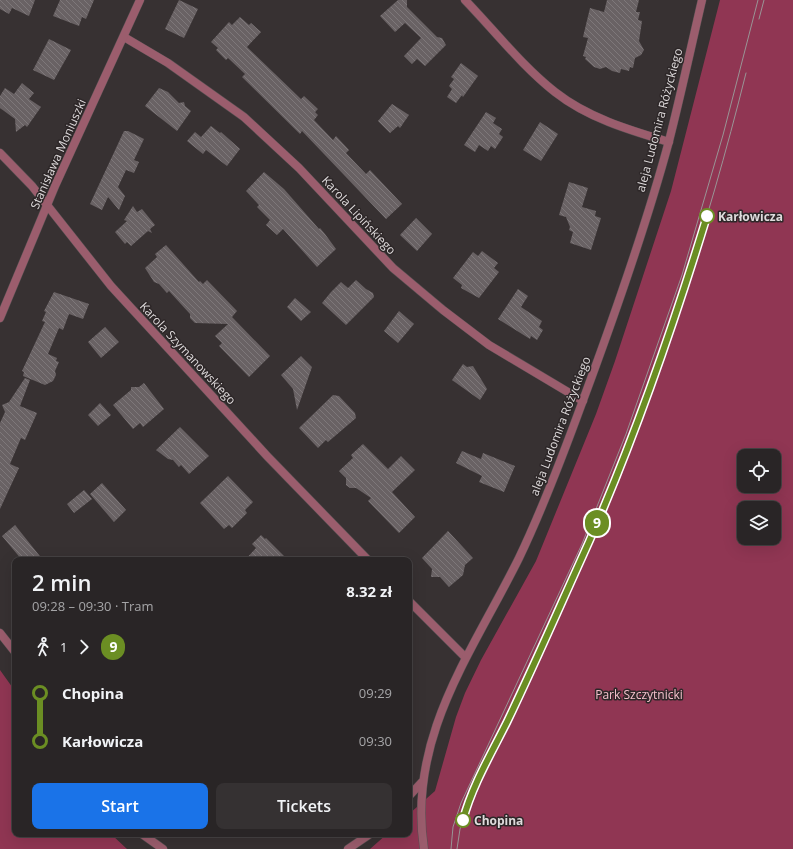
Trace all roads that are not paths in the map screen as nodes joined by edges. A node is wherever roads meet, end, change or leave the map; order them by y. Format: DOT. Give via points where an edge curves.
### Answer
graph roads {
  1 [pos="140,0"];
  2 [pos="465,0"];
  3 [pos="702,0"];
  4 [pos="124,37"];
  5 [pos="669,142"];
  6 [pos="0,153"];
  7 [pos="47,206"];
  8 [pos="0,318"];
  9 [pos="583,401"];
  10 [pos="365,557"];
  11 [pos="412,604"];
  12 [pos="0,633"];
  13 [pos="12,648"];
  14 [pos="465,657"];
  15 [pos="422,782"];
  16 [pos="412,793"];
  17 [pos="146,837"];
  18 [pos="366,837"];
  19 [pos="163,849"];
  20 [pos="348,849"];
  21 [pos="424,849"];
  1 -- 4 [label="street, Stanisława Moniuszki"];
  2 -- 5 [label="street" via="556,92 617,126"];
  3 -- 5 [label="street, aleja Ludomira Różyckiego"];
  4 -- 7 [label="street, Stanisława Moniuszki"];
  4 -- 9 [label="street, Karola Lipińskiego" via="168,63 244,117 299,168 393,268 443,310 489,345"];
  5 -- 9 [label="street, aleja Ludomira Różyckiego" via="631,264"];
  6 -- 7 [label="street, Karola Szymanowskiego" via="32,186"];
  7 -- 8 [label="street, Stanisława Moniuszki"];
  7 -- 10 [label="street, Karola Szymanowskiego" via="111,286 268,457"];
  9 -- 14 [label="street, aleja Ludomira Różyckiego" via="528,537"];
  11 -- 14 [label="street"];
  12 -- 13 [label="street"];
  14 -- 15 [label="street, aleja Ludomira Różyckiego" via="439,714"];
  15 -- 16 [label="street"];
  15 -- 21 [label="street, aleja Ludomira Różyckiego"];
  17 -- 19 [label="street"];
  18 -- 20 [label="street"];
}
